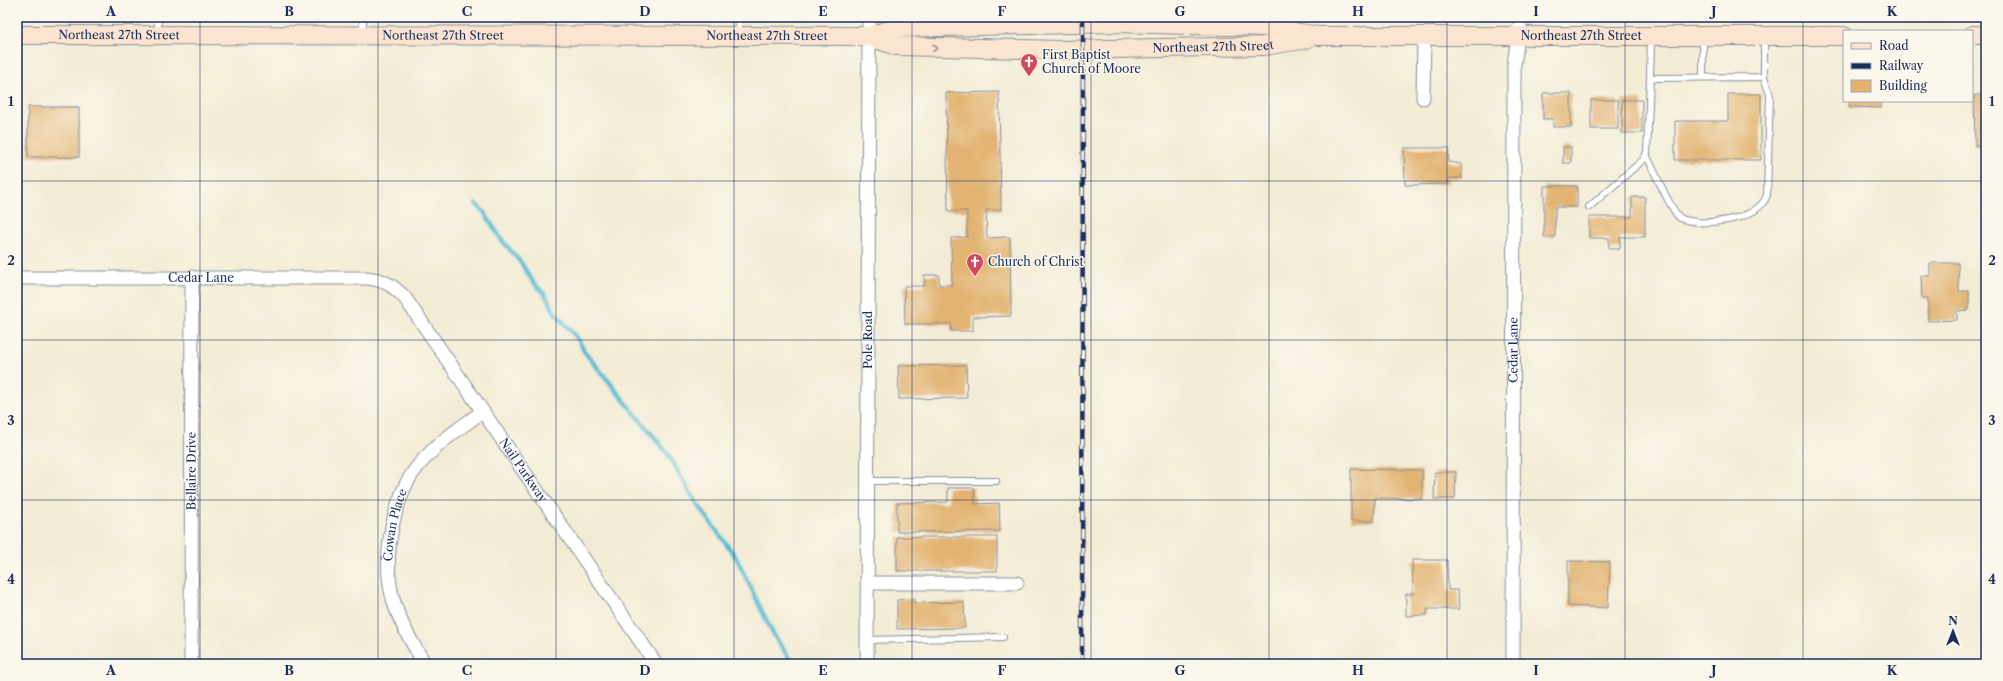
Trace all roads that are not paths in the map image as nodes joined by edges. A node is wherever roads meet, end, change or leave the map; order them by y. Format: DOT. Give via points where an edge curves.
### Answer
graph roads {
  1 [pos="363,17"];
  2 [pos="739,17"];
  3 [pos="869,17"];
  4 [pos="1521,17"];
  5 [pos="158,25"];
  6 [pos="17,35"];
  7 [pos="363,35"];
  8 [pos="1973,35"];
  9 [pos="1986,35"];
  10 [pos="739,36"];
  11 [pos="868,36"];
  12 [pos="1319,36"];
  13 [pos="1424,36"];
  14 [pos="1518,36"];
  15 [pos="1651,36"];
  16 [pos="1703,36"];
  17 [pos="1764,36"];
  18 [pos="1843,36"];
  19 [pos="1703,77"];
  20 [pos="1764,77"];
  21 [pos="1650,78"];
  22 [pos="1423,98"];
  23 [pos="1646,154"];
  24 [pos="1589,207"];
  25 [pos="192,277"];
  26 [pos="17,278"];
  27 [pos="385,282"];
  28 [pos="482,412"];
  29 [pos="868,481"];
  30 [pos="996,481"];
  31 [pos="868,582"];
  32 [pos="1017,583"];
  33 [pos="1003,637"];
  34 [pos="867,640"];
  35 [pos="191,664"];
  36 [pos="425,664"];
  37 [pos="656,664"];
  38 [pos="867,664"];
  39 [pos="1513,664"];
  1 -- 7 [label="lane"];
  2 -- 10 [label="lane"];
  3 -- 11 [label="street, Pole Road"];
  4 -- 14 [label="street, Cedar Lane"];
  5 -- 6 [label="main road, Northeast 27th Street"];
  5 -- 7 [label="main road, Northeast 27th Street"];
  7 -- 10 [label="main road, Northeast 27th Street"];
  8 -- 9 [label="main road"];
  10 -- 11 [label="main road, Northeast 27th Street"];
  11 -- 12 [label="main road, Northeast 27th Street" via="897,28 1115,24 1263,27"];
  11 -- 12 [label="main road, Northeast 27th Street, one-way" via="896,46 1061,50 1265,46"];
  11 -- 29 [label="street, Pole Road"];
  12 -- 13 [label="main road, Northeast 27th Street"];
  13 -- 14 [label="main road, Northeast 27th Street"];
  13 -- 22 [label="street"];
  14 -- 15 [label="main road, Northeast 27th Street"];
  14 -- 39 [label="street, Cedar Lane" via="1514,64"];
  15 -- 16 [label="main road, Northeast 27th Street"];
  15 -- 21 [label="lane"];
  16 -- 17 [label="main road, Northeast 27th Street"];
  16 -- 19 [label="lane"];
  17 -- 18 [label="main road, Northeast 27th Street"];
  17 -- 20 [label="lane"];
  19 -- 20 [label="lane"];
  19 -- 21 [label="lane"];
  20 -- 23 [label="lane" via="1770,95 1767,195 1765,202 1757,209 1727,221 1692,221 1680,218 1673,210"];
  21 -- 23 [label="lane"];
  23 -- 24 [label="lane" via="1643,160"];
  25 -- 26 [label="street, Cedar Lane"];
  25 -- 27 [label="street, Cedar Lane" via="365,278"];
  25 -- 35 [label="street, Bellaire Drive"];
  27 -- 28 [label="street, Nail Parkway" via="405,298"];
  28 -- 36 [label="street, Cowan Place" via="438,444 405,487 396,508 388,546 389,581 402,626"];
  28 -- 37 [label="street, Nail Parkway"];
  29 -- 30 [label="lane"];
  29 -- 31 [label="street, Pole Road"];
  31 -- 32 [label="street"];
  31 -- 34 [label="street, Pole Road"];
  33 -- 34 [label="lane"];
  34 -- 38 [label="street, Pole Road"];
}
